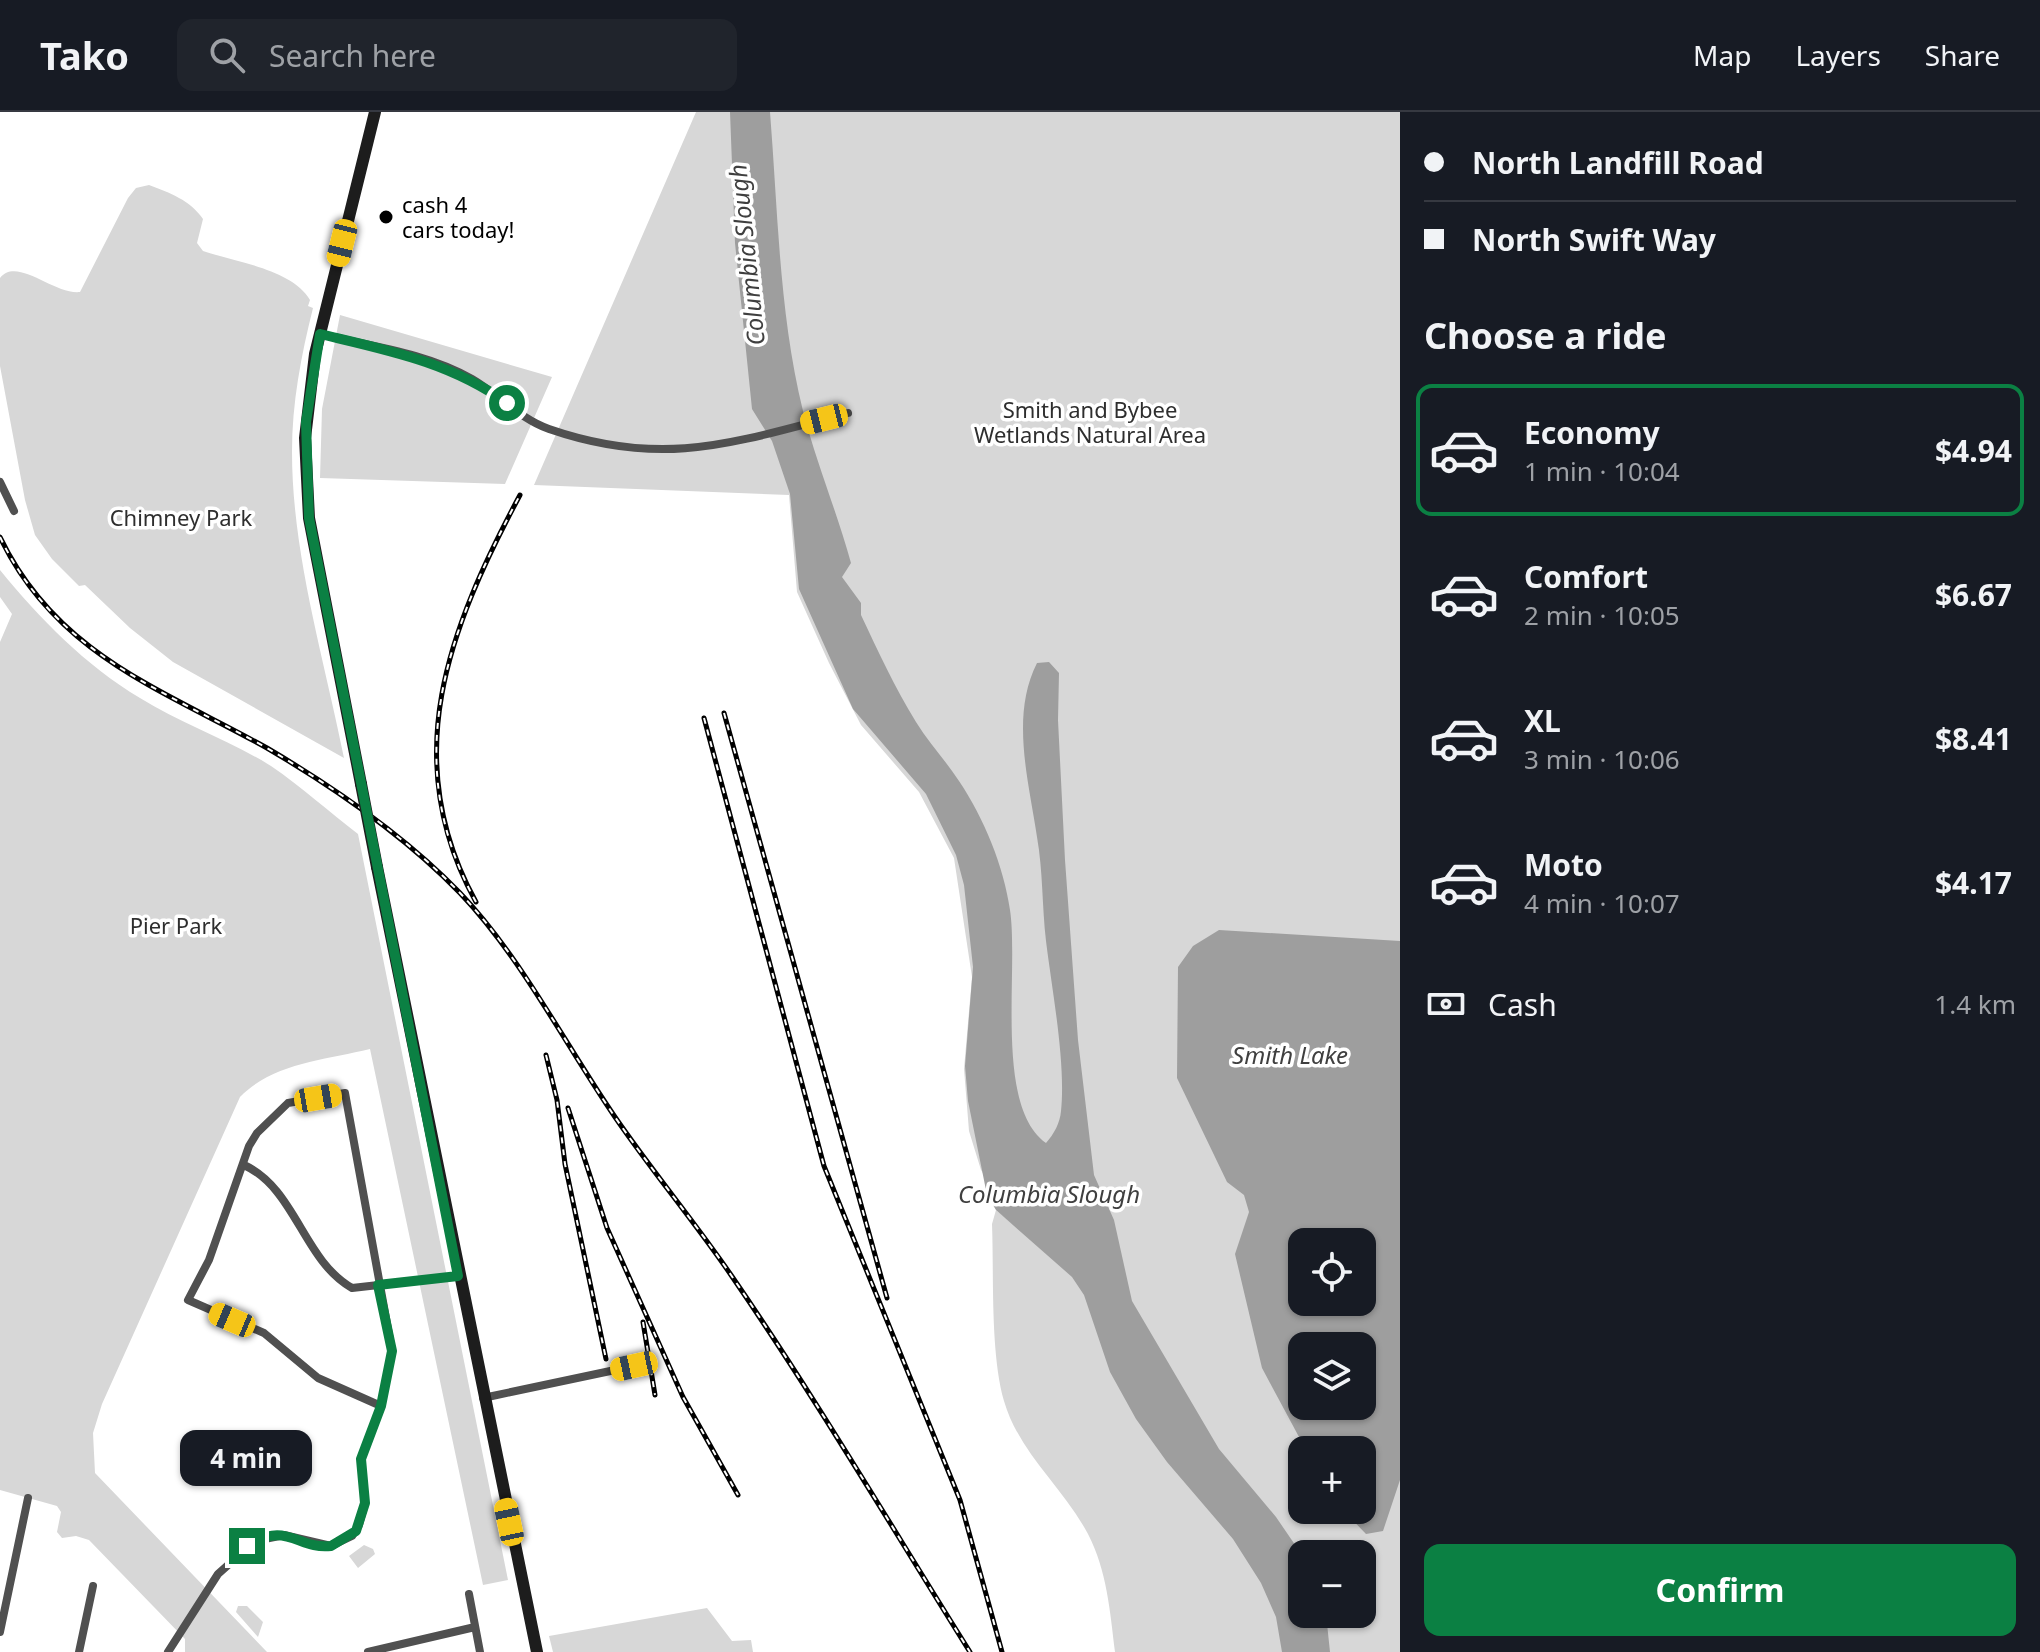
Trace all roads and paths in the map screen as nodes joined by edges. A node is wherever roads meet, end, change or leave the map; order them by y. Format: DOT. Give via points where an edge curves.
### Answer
graph roads {
  1 [pos="375,112"];
  2 [pos="320,334"];
  3 [pos="848,413"];
  4 [pos="0,482"];
  5 [pos="14,511"];
  6 [pos="244,1165"];
  7 [pos="458,1276"];
  8 [pos="378,1285"];
  9 [pos="634,1366"];
  10 [pos="483,1398"];
  11 [pos="381,1406"];
  12 [pos="28,1498"];
  13 [pos="93,1586"];
  14 [pos="469,1594"];
  15 [pos="475,1627"];
  16 [pos="0,1632"];
  17 [pos="396,1648"];
  18 [pos="170,1651"];
  19 [pos="79,1652"];
  20 [pos="368,1652"];
  21 [pos="480,1652"];
  22 [pos="537,1652"];
  1 -- 2 [label="main road"];
  2 -- 3 [label="street" via="443,366 471,378 532,421 577,437 652,451 692,450"];
  2 -- 7 [label="main road, bridge" via="306,422 307,497"];
  4 -- 5 [label="street"];
  6 -- 8 [label="street" via="290,1209 318,1258 346,1285"];
  6 -- 8 [label="street" via="251,1141 285,1105 345,1093"];
  6 -- 11 [label="street" via="209,1260 188,1300 264,1333 318,1378"];
  7 -- 8 [label="street"];
  7 -- 10 [label="main road"];
  8 -- 11 [label="street" via="392,1351"];
  9 -- 10 [label="street"];
  10 -- 22 [label="main road"];
  11 -- 18 [label="street" via="361,1459 365,1503 356,1531 324,1547 284,1535 255,1541 218,1574"];
  12 -- 16 [label="street"];
  13 -- 19 [label="street"];
  14 -- 15 [label="street"];
  15 -- 17 [label="street"];
  15 -- 21 [label="street"];
  17 -- 20 [label="street"];
}
